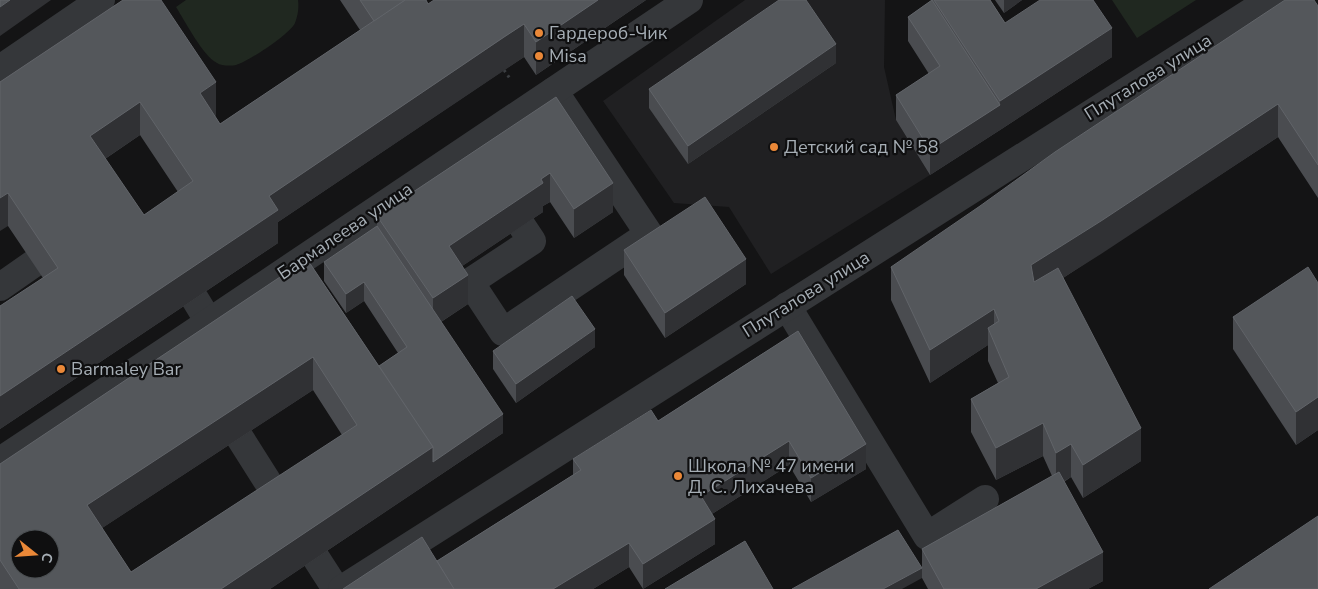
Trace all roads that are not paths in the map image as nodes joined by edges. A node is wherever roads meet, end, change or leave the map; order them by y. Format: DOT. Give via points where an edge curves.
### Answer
graph roads {
  1 [pos="101,0"];
  2 [pos="689,0"];
  3 [pos="1270,0"];
  4 [pos="68,9"];
  5 [pos="0,69"];
  6 [pos="554,91"];
  7 [pos="522,226"];
  8 [pos="33,264"];
  9 [pos="0,287"];
  10 [pos="195,299"];
  11 [pos="787,306"];
  12 [pos="209,322"];
  13 [pos="240,438"];
  14 [pos="0,460"];
  15 [pos="985,500"];
  16 [pos="283,506"];
  17 [pos="316,558"];
  18 [pos="336,589"];
  19 [pos="342,589"];
  1 -- 4 [label="street"];
  2 -- 6 [label="street, Бармалеева улица"];
  3 -- 11 [label="street, Плуталова улица"];
  4 -- 5 [label="street"];
  6 -- 7 [label="street" via="650,234 503,332 470,282 532,241"];
  6 -- 12 [label="street, Бармалеева улица" via="475,156"];
  8 -- 9 [label="street"];
  10 -- 12 [label="street"];
  11 -- 15 [label="street" via="927,536"];
  11 -- 19 [label="street, Плуталова улица"];
  12 -- 14 [label="street, Бармалеева улица" via="184,352"];
  13 -- 16 [label="street"];
  17 -- 18 [label="street"];
}
